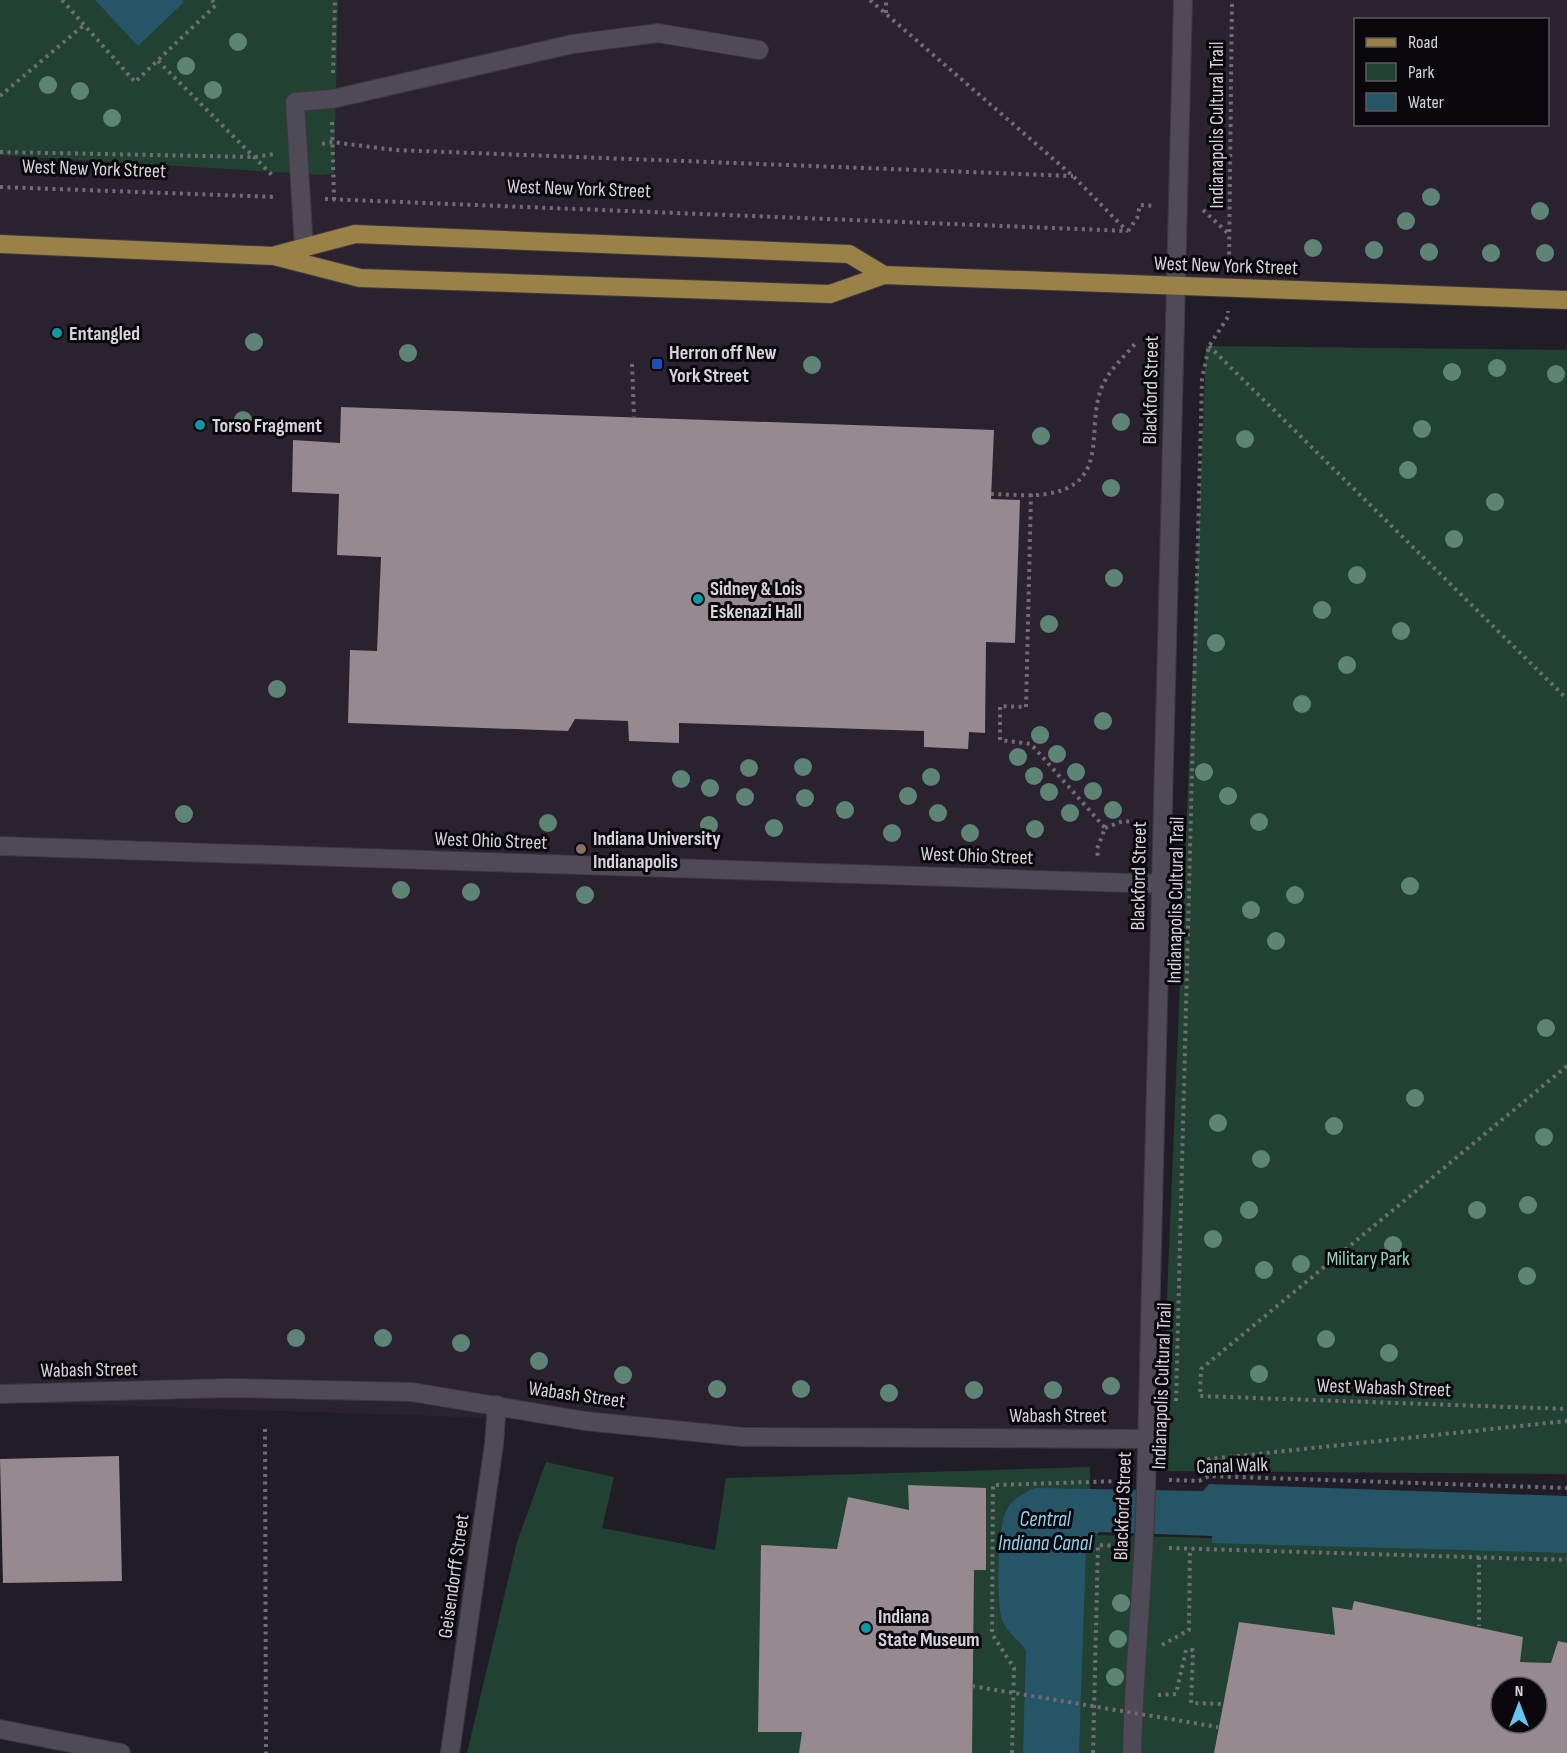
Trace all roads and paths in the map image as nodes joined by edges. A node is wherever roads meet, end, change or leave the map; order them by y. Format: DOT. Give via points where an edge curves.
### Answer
graph roads {
  1 [pos="62,0"];
  2 [pos="212,0"];
  3 [pos="870,0"];
  4 [pos="886,0"];
  5 [pos="1183,0"];
  6 [pos="1232,0"];
  7 [pos="886,14"];
  8 [pos="84,25"];
  9 [pos="759,50"];
  10 [pos="158,61"];
  11 [pos="0,96"];
  12 [pos="296,151"];
  13 [pos="0,152"];
  14 [pos="255,157"];
  15 [pos="1073,176"];
  16 [pos="0,187"];
  17 [pos="297,198"];
  18 [pos="1140,205"];
  19 [pos="1200,208"];
  20 [pos="1128,231"];
  21 [pos="1230,235"];
  22 [pos="0,244"];
  23 [pos="304,248"];
  24 [pos="1230,250"];
  25 [pos="274,256"];
  26 [pos="884,275"];
  27 [pos="1174,286"];
  28 [pos="1567,300"];
  29 [pos="1228,317"];
  30 [pos="1135,344"];
  31 [pos="1209,346"];
  32 [pos="632,364"];
  33 [pos="634,417"];
  34 [pos="991,494"];
  35 [pos="1030,494"];
  36 [pos="1567,699"];
  37 [pos="1105,828"];
  38 [pos="1142,830"];
  39 [pos="0,846"];
  40 [pos="1098,858"];
  41 [pos="1160,884"];
  42 [pos="1567,1066"];
  43 [pos="0,1394"];
  44 [pos="497,1405"];
  45 [pos="1176,1408"];
  46 [pos="1567,1409"];
  47 [pos="1567,1421"];
  48 [pos="265,1429"];
  49 [pos="1148,1439"];
  50 [pos="1173,1472"];
  51 [pos="1209,1476"];
  52 [pos="1173,1480"];
  53 [pos="1146,1484"];
  54 [pos="1567,1488"];
  55 [pos="1174,1490"];
  56 [pos="1145,1544"];
  57 [pos="1190,1548"];
  58 [pos="1479,1557"];
  59 [pos="1567,1560"];
  60 [pos="1479,1626"];
  61 [pos="1189,1630"];
  62 [pos="972,1686"];
  63 [pos="1176,1694"];
  64 [pos="1222,1704"];
  65 [pos="1218,1726"];
  66 [pos="0,1729"];
  67 [pos="121,1753"];
  68 [pos="266,1753"];
  69 [pos="450,1753"];
  70 [pos="1012,1753"];
  71 [pos="1093,1753"];
  72 [pos="1132,1753"];
  1 -- 8 [label="path"];
  2 -- 10 [label="path" via="216,5"];
  3 -- 7 [label="path"];
  4 -- 7 [label="path"];
  5 -- 27 [label="street, Blackford Street"];
  6 -- 21 [label="path, Indianapolis Cultural Trail"];
  7 -- 15 [label="path"];
  8 -- 10 [label="path" via="135,82"];
  8 -- 11 [label="path"];
  9 -- 12 [label="street" via="658,33 573,44 332,99 295,102"];
  10 -- 14 [label="path"];
  12 -- 14 [label="path"];
  12 -- 15 [label="path" via="332,142 395,150"];
  12 -- 17 [label="street"];
  13 -- 14 [label="path"];
  14 -- 17 [label="path"];
  15 -- 20 [label="path"];
  16 -- 17 [label="path, West New York Street"];
  17 -- 20 [label="path, West New York Street"];
  17 -- 23 [label="street"];
  18 -- 20 [label="path"];
  19 -- 21 [label="path, West New York Street"];
  21 -- 24 [label="path, Indianapolis Cultural Trail"];
  22 -- 25 [label="main road, West New York Street"];
  23 -- 25 [label="main road, West New York Street"];
  23 -- 26 [label="main road, West New York Street" via="355,234 849,254"];
  25 -- 26 [label="main road, West New York Street" via="360,278 808,294 830,294"];
  26 -- 27 [label="main road, West New York Street"];
  27 -- 28 [label="main road, West New York Street"];
  27 -- 41 [label="street, Blackford Street"];
  29 -- 31 [label="path, Indianapolis Cultural Trail"];
  30 -- 35 [label="path" via="1112,369 1101,390 1094,417 1096,444 1089,468 1075,483 1047,494"];
  31 -- 36 [label="path"];
  31 -- 45 [label="path, Indianapolis Cultural Trail" via="1202,379"];
  32 -- 33 [label="path"];
  34 -- 35 [label="path"];
  35 -- 37 [label="path" via="1026,707 1000,706 1000,740 1031,744"];
  37 -- 38 [label="path" via="1123,821 1133,822"];
  37 -- 40 [label="path" via="1097,849"];
  39 -- 41 [label="street, West Ohio Street"];
  41 -- 49 [label="street, Blackford Street"];
  42 -- 46 [label="path, West Wabash Street" via="1201,1368 1200,1396"];
  43 -- 44 [label="street, Wabash Street" via="266,1388 412,1392"];
  44 -- 49 [label="street, Wabash Street" via="585,1421 744,1437"];
  44 -- 69 [label="street, Geisendorff Street"];
  47 -- 51 [label="path" via="1209,1459"];
  48 -- 68 [label="path"];
  49 -- 53 [label="street, Blackford Street"];
  50 -- 52 [label="path, Indianapolis Cultural Trail"];
  51 -- 52 [label="path, Canal Walk" via="1199,1481"];
  51 -- 54 [label="path, Canal Walk"];
  52 -- 53 [label="path, Canal Walk"];
  52 -- 55 [label="path, Indianapolis Cultural Trail"];
  53 -- 56 [label="street, Blackford Street"];
  53 -- 70 [label="path, Canal Walk" via="993,1485 992,1634 1014,1668"];
  56 -- 57 [label="path"];
  56 -- 71 [label="path" via="1098,1545"];
  56 -- 72 [label="street, Blackford Street" via="1134,1658"];
  57 -- 58 [label="path"];
  57 -- 61 [label="path"];
  58 -- 59 [label="path"];
  58 -- 60 [label="path"];
  62 -- 65 [label="path, bridge"];
  63 -- 64 [label="path" via="1186,1650 1193,1650 1191,1702"];
  66 -- 67 [label="street"];
}
